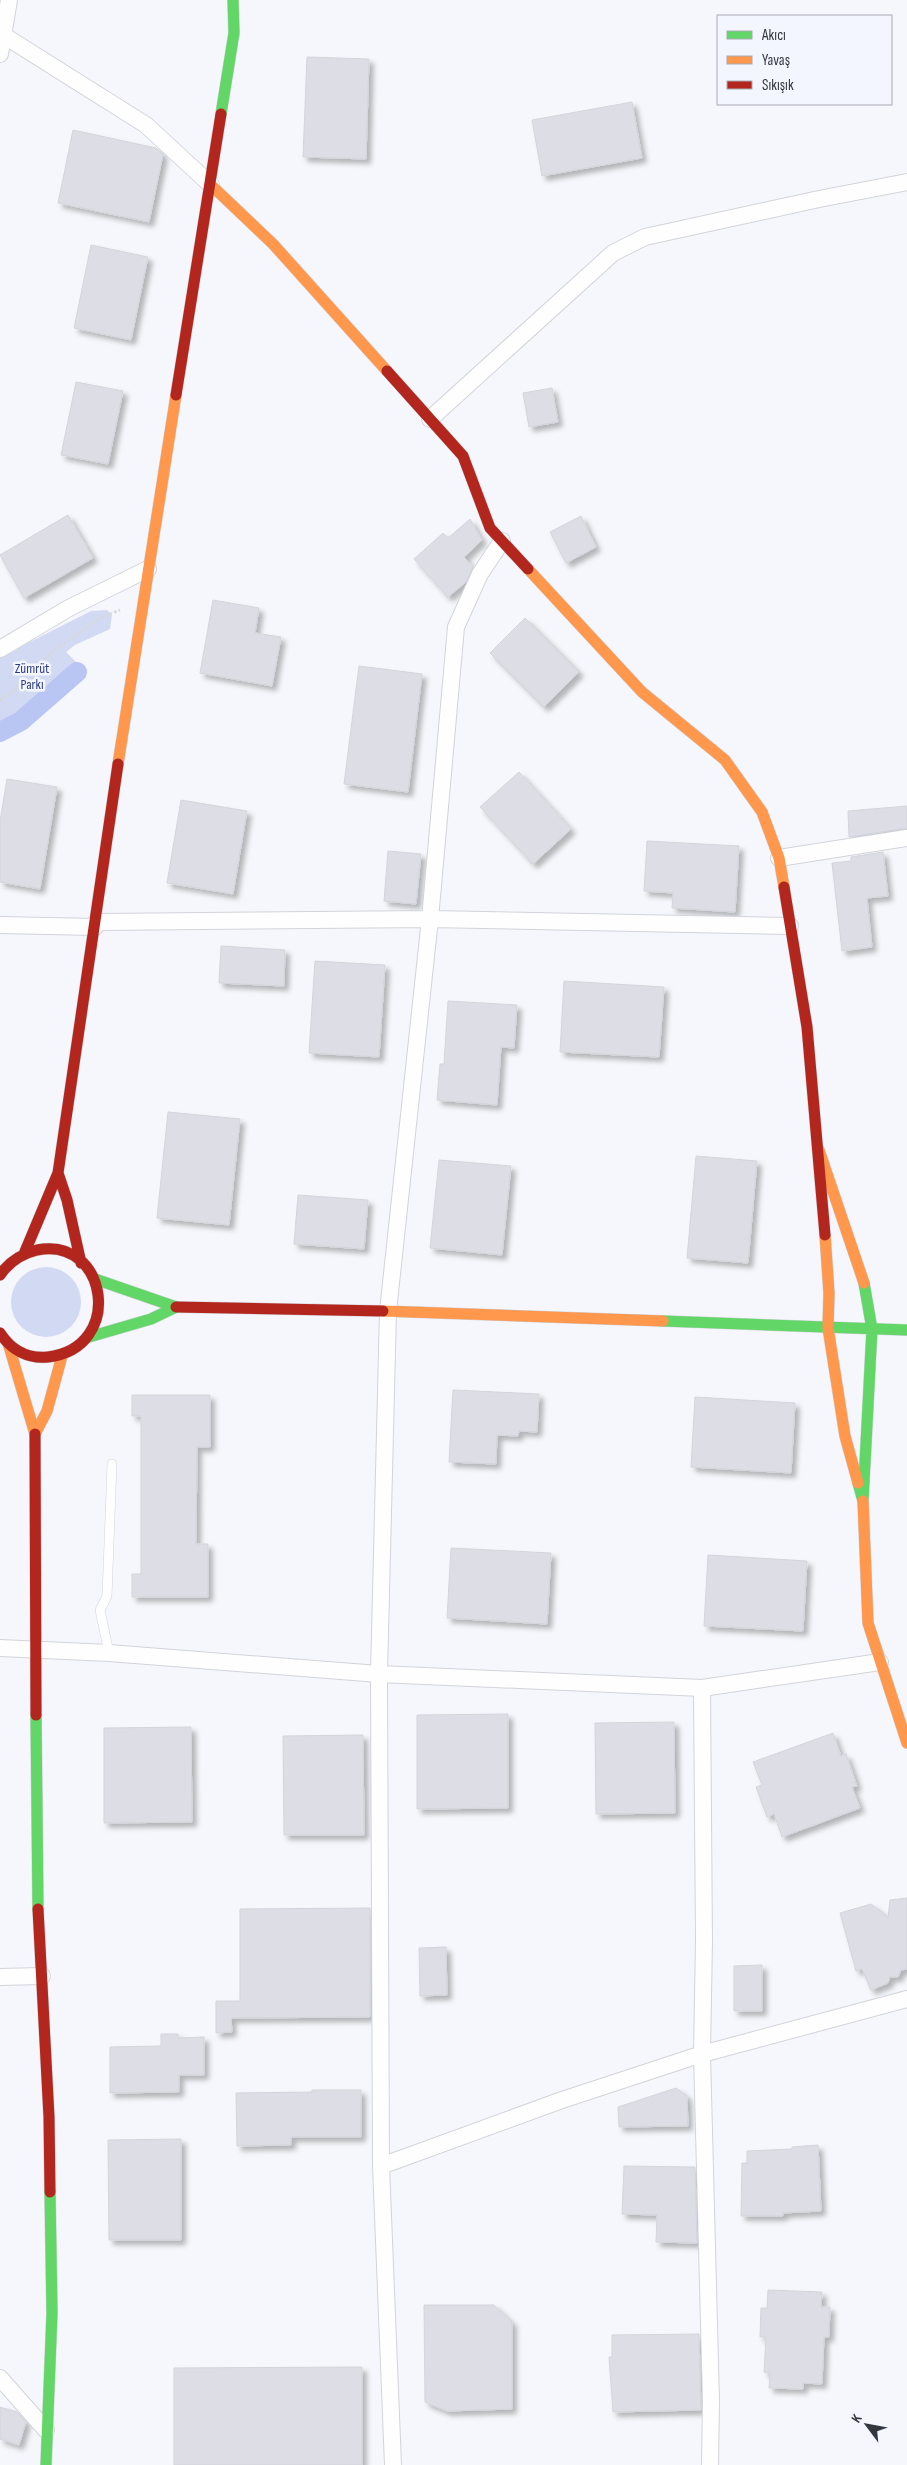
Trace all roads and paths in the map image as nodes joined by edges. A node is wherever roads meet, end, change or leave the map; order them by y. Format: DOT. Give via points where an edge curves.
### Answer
graph roads {
  1 [pos="10,0"];
  2 [pos="233,0"];
  3 [pos="2,35"];
  4 [pos="0,54"];
  5 [pos="907,182"];
  6 [pos="211,185"];
  7 [pos="430,419"];
  8 [pos="502,541"];
  9 [pos="148,569"];
  10 [pos="142,609"];
  11 [pos="0,649"];
  12 [pos="0,700"];
  13 [pos="907,838"];
  14 [pos="779,858"];
  15 [pos="430,919"];
  16 [pos="96,924"];
  17 [pos="0,925"];
  18 [pos="790,926"];
  19 [pos="819,1150"];
  20 [pos="58,1173"];
  21 [pos="24,1254"];
  22 [pos="81,1263"];
  23 [pos="1,1272"];
  24 [pos="95,1279"];
  25 [pos="176,1307"];
  26 [pos="388,1311"];
  27 [pos="828,1328"];
  28 [pos="872,1329"];
  29 [pos="907,1330"];
  30 [pos="0,1333"];
  31 [pos="89,1337"];
  32 [pos="8,1343"];
  33 [pos="62,1356"];
  34 [pos="35,1434"];
  35 [pos="112,1464"];
  36 [pos="864,1501"];
  37 [pos="0,1648"];
  38 [pos="36,1649"];
  39 [pos="110,1653"];
  40 [pos="880,1662"];
  41 [pos="379,1674"];
  42 [pos="702,1688"];
  43 [pos="907,1743"];
  44 [pos="42,1976"];
  45 [pos="0,1977"];
  46 [pos="907,1999"];
  47 [pos="702,2054"];
  48 [pos="381,2166"];
  49 [pos="0,2378"];
  50 [pos="46,2430"];
  51 [pos="46,2465"];
  52 [pos="393,2465"];
  53 [pos="710,2465"];
  1 -- 3 [label="street"];
  2 -- 6 [label="street" via="234,33"];
  3 -- 4 [label="street"];
  3 -- 6 [label="street" via="146,125"];
  5 -- 7 [label="street" via="645,237 613,254"];
  6 -- 7 [label="street" via="273,244"];
  6 -- 9 [label="street"];
  7 -- 8 [label="street" via="463,456 490,528"];
  8 -- 14 [label="street" via="642,692 725,760 762,812"];
  8 -- 15 [label="street" via="480,574 456,626"];
  9 -- 10 [label="street"];
  9 -- 11 [label="street" via="69,608"];
  10 -- 12 [label="path" via="118,610 102,617 50,652"];
  10 -- 16 [label="street"];
  13 -- 14 [label="street"];
  14 -- 18 [label="street"];
  15 -- 16 [label="street"];
  15 -- 18 [label="street"];
  15 -- 26 [label="street"];
  16 -- 17 [label="street"];
  16 -- 20 [label="street"];
  18 -- 19 [label="street" via="807,1027"];
  19 -- 27 [label="street" via="829,1293"];
  19 -- 28 [label="street" via="864,1284"];
  20 -- 21 [label="street"];
  20 -- 22 [label="street"];
  21 -- 22 [label="street" via="51,1249 64,1252"];
  21 -- 23 [label="street"];
  22 -- 24 [label="street"];
  24 -- 25 [label="street" via="119,1290"];
  24 -- 31 [label="street" via="100,1310"];
  25 -- 26 [label="street"];
  25 -- 31 [label="street" via="151,1319"];
  26 -- 27 [label="street"];
  26 -- 41 [label="street"];
  27 -- 28 [label="street"];
  27 -- 36 [label="street" via="845,1436"];
  28 -- 29 [label="street"];
  28 -- 36 [label="street"];
  30 -- 32 [label="street"];
  31 -- 33 [label="street"];
  32 -- 33 [label="street" via="15,1350 32,1357 51,1359"];
  32 -- 34 [label="street"];
  33 -- 34 [label="street" via="47,1411"];
  34 -- 38 [label="street"];
  35 -- 39 [label="lane" via="106,1596 100,1610"];
  36 -- 40 [label="street" via="868,1624"];
  37 -- 38 [label="street"];
  38 -- 39 [label="street"];
  38 -- 44 [label="street" via="37,1893"];
  39 -- 41 [label="street"];
  40 -- 42 [label="street"];
  40 -- 43 [label="street"];
  41 -- 42 [label="street"];
  41 -- 48 [label="street"];
  42 -- 47 [label="street"];
  44 -- 45 [label="street"];
  44 -- 50 [label="street" via="49,2117 52,2312"];
  46 -- 47 [label="street"];
  47 -- 48 [label="street" via="562,2100"];
  47 -- 53 [label="street"];
  48 -- 52 [label="street"];
  49 -- 50 [label="street"];
  50 -- 51 [label="street"];
}
